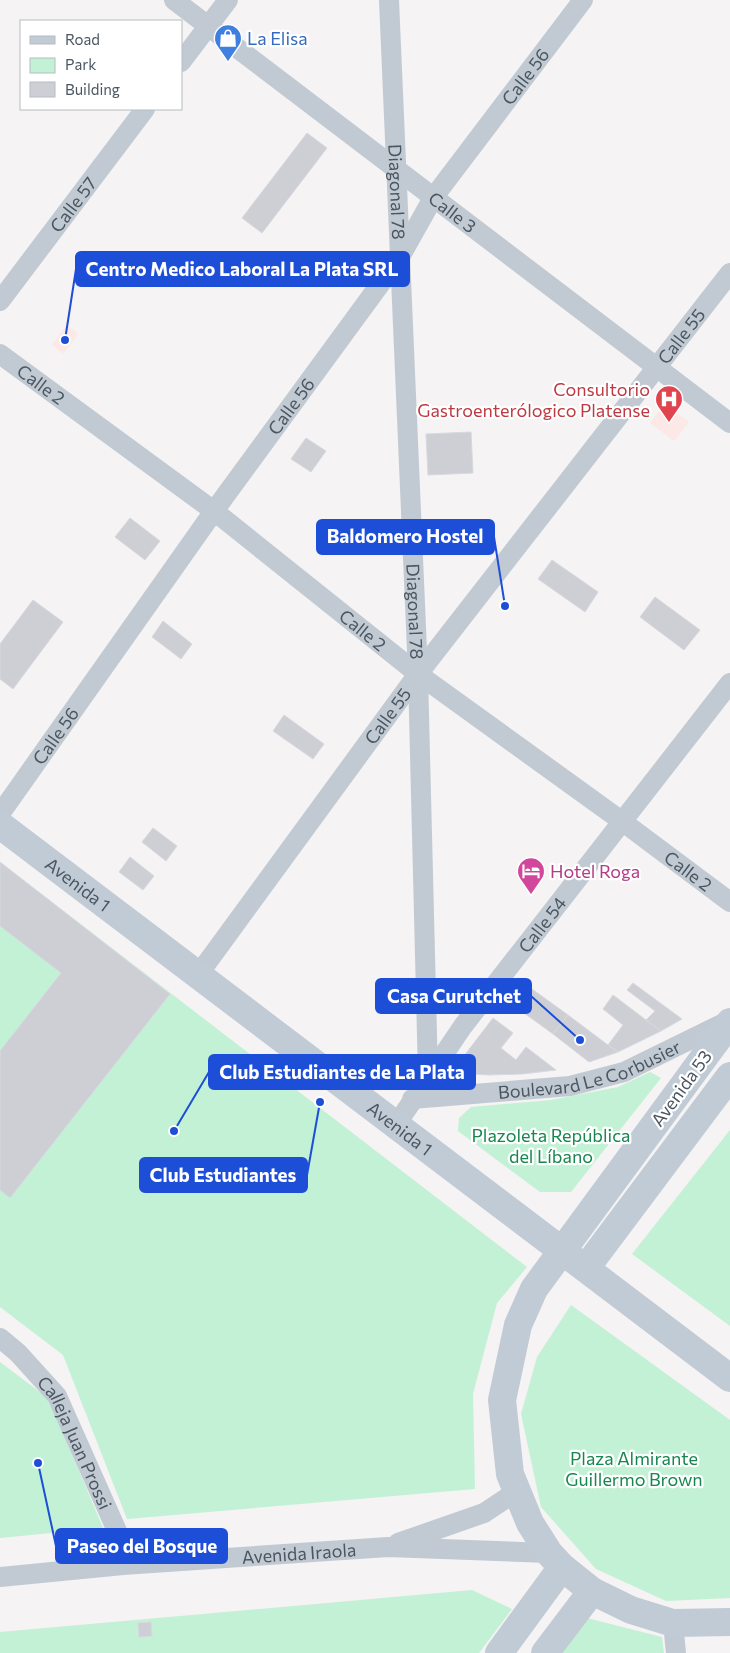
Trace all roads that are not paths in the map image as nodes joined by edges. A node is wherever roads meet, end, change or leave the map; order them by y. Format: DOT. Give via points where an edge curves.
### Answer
graph roads {
  1 [pos="174,0"];
  2 [pos="228,0"];
  3 [pos="389,0"];
  4 [pos="583,0"];
  5 [pos="208,26"];
  6 [pos="182,61"];
  7 [pos="144,110"];
  8 [pos="396,169"];
  9 [pos="433,198"];
  10 [pos="400,257"];
  11 [pos="730,273"];
  12 [pos="0,300"];
  13 [pos="0,354"];
  14 [pos="657,368"];
  15 [pos="730,423"];
  16 [pos="214,511"];
  17 [pos="418,674"];
  18 [pos="730,683"];
  19 [pos="0,814"];
  20 [pos="623,822"];
  21 [pos="0,825"];
  22 [pos="730,902"];
  23 [pos="198,975"];
  24 [pos="730,1021"];
  25 [pos="428,1075"];
  26 [pos="730,1076"];
  27 [pos="412,1099"];
  28 [pos="396,1125"];
  29 [pos="562,1250"];
  30 [pos="586,1268"];
  31 [pos="0,1338"];
  32 [pos="730,1378"];
  33 [pos="517,1491"];
  34 [pos="388,1547"];
  35 [pos="556,1560"];
  36 [pos="123,1565"];
  37 [pos="0,1577"];
  38 [pos="592,1591"];
  39 [pos="730,1622"];
  40 [pos="673,1624"];
  41 [pos="499,1653"];
  42 [pos="545,1653"];
  43 [pos="676,1653"];
  1 -- 5 [label="street, Calle 3"];
  2 -- 5 [label="street"];
  3 -- 8 [label="street, Diagonal 78"];
  4 -- 9 [label="street, Calle 56"];
  5 -- 6 [label="street"];
  5 -- 8 [label="street, Calle 3"];
  7 -- 12 [label="street, Calle 57"];
  8 -- 9 [label="street, Calle 3"];
  8 -- 10 [label="street, Diagonal 78"];
  9 -- 10 [label="street, Calle 56"];
  9 -- 14 [label="street, Calle 3"];
  10 -- 16 [label="street, Calle 56"];
  10 -- 17 [label="street, Diagonal 78"];
  11 -- 14 [label="street, Calle 55"];
  13 -- 16 [label="street, Calle 2"];
  14 -- 15 [label="street, Calle 3"];
  14 -- 17 [label="street, Calle 55"];
  16 -- 17 [label="street, Calle 2"];
  16 -- 19 [label="street, Calle 56"];
  17 -- 20 [label="street, Calle 2"];
  17 -- 23 [label="street, Calle 55"];
  17 -- 25 [label="street, Diagonal 78"];
  18 -- 20 [label="street, Calle 54"];
  20 -- 22 [label="street, Calle 2"];
  20 -- 25 [label="street, Calle 54"];
  21 -- 23 [label="main road, Avenida 1"];
  23 -- 28 [label="main road, Avenida 1"];
  24 -- 27 [label="street, Boulevard Le Corbusier" via="624,1072 570,1086"];
  24 -- 29 [label="main road, Avenida 53"];
  25 -- 27 [label="street, Calle 54"];
  26 -- 30 [label="main road, Avenida 53"];
  27 -- 28 [label="street, Calle 54"];
  28 -- 29 [label="main road, Avenida 1"];
  29 -- 30 [label="main road, Avenida 1"];
  29 -- 33 [label="main road" via="534,1289 518,1324 502,1400 510,1474"];
  30 -- 32 [label="main road, Avenida 1"];
  31 -- 36 [label="street, Calleja Juan Prossi" via="57,1396 117,1531"];
  33 -- 34 [label="street, Avenida Iraola" via="484,1513"];
  33 -- 35 [label="main road" via="530,1523"];
  34 -- 35 [label="street, Avenida Iraola"];
  34 -- 36 [label="street, Avenida Iraola"];
  35 -- 38 [label="main road"];
  35 -- 41 [label="main road"];
  36 -- 37 [label="street, Avenida Iraola"];
  38 -- 40 [label="main road" via="630,1610"];
  38 -- 42 [label="main road"];
  39 -- 40 [label="main road"];
  40 -- 43 [label="street"];
}
